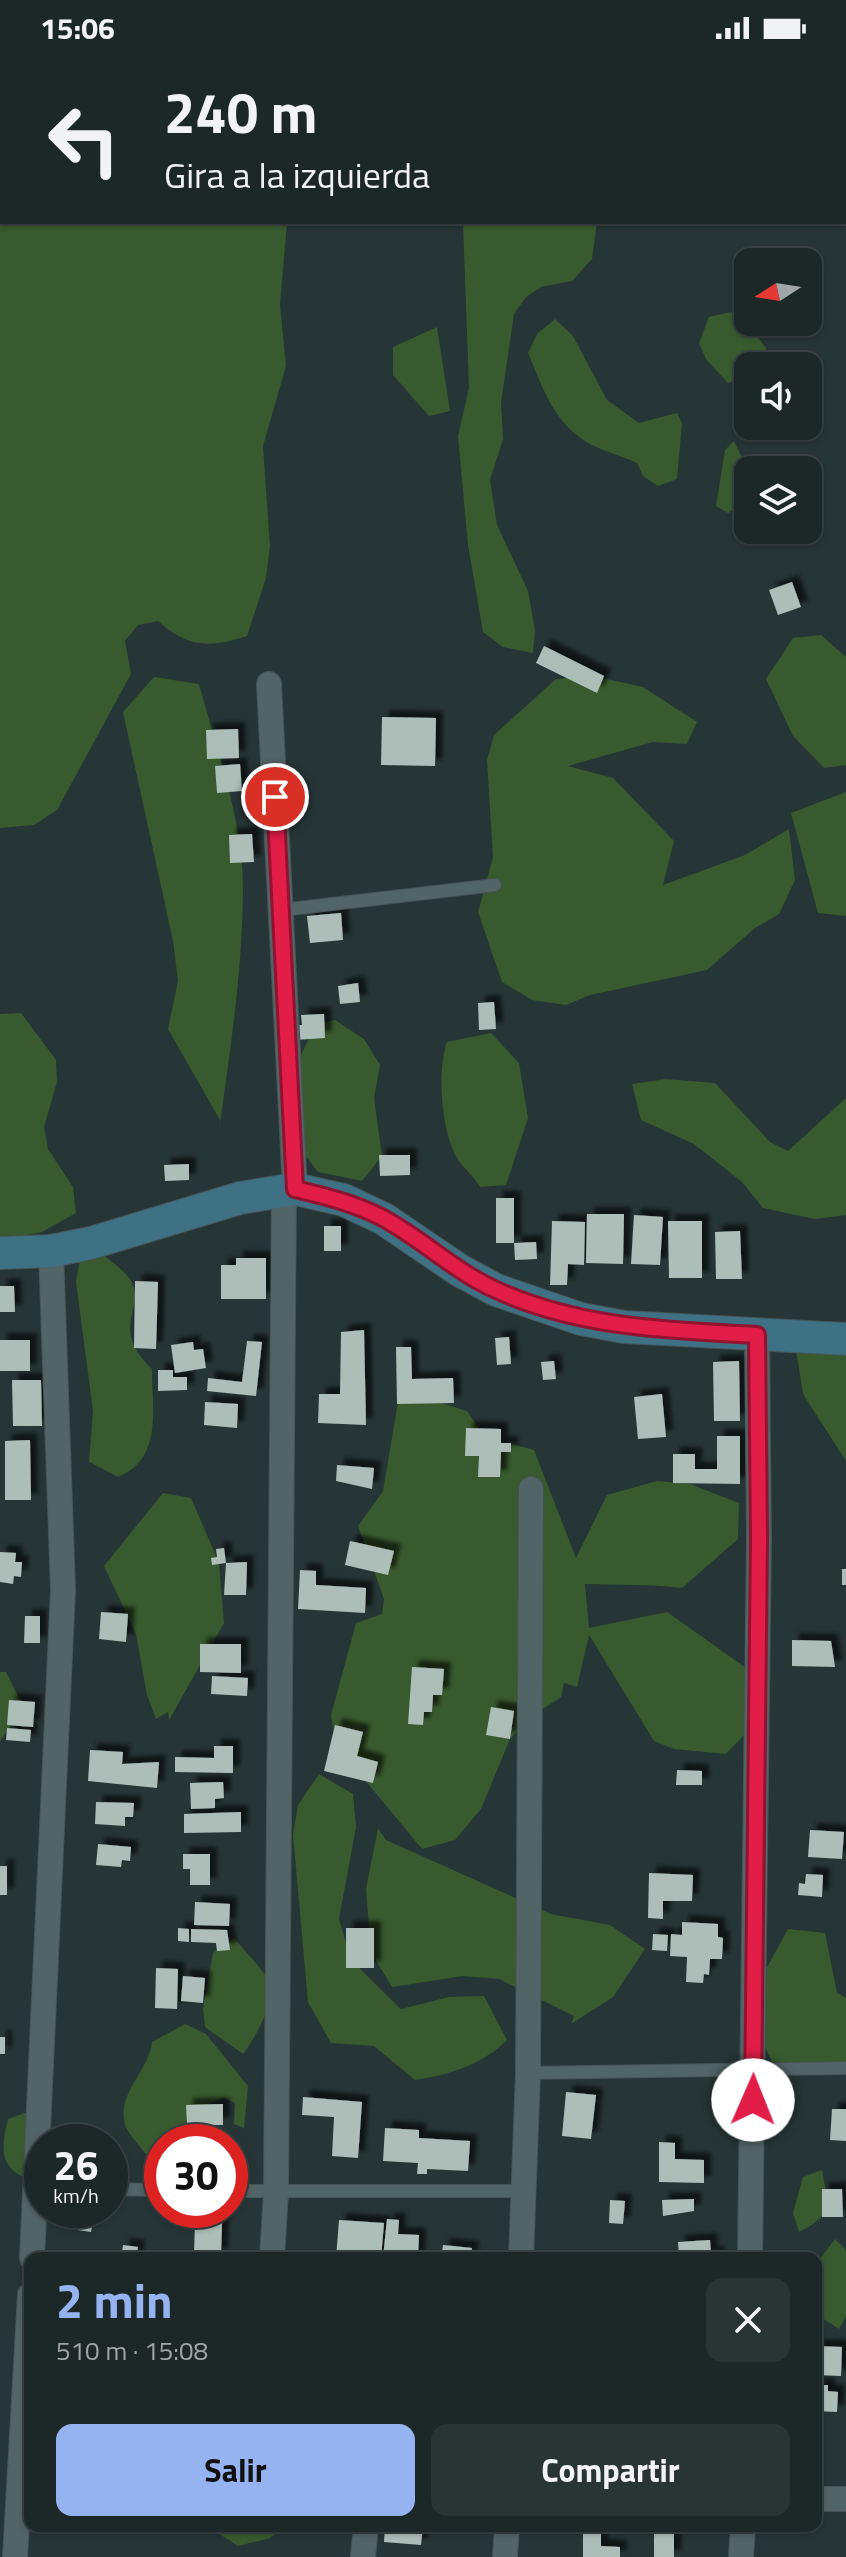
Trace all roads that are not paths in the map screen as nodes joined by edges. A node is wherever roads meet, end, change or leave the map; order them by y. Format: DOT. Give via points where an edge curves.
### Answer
graph roads {
  1 [pos="269,684"];
  2 [pos="495,885"];
  3 [pos="281,910"];
  4 [pos="290,1189"];
  5 [pos="51,1251"];
  6 [pos="0,1253"];
  7 [pos="757,1335"];
  8 [pos="846,1339"];
  9 [pos="531,1489"];
  10 [pos="754,2068"];
  11 [pos="846,2068"];
  12 [pos="528,2073"];
  13 [pos="42,2124"];
  14 [pos="248,2191"];
  15 [pos="524,2191"];
  16 [pos="276,2192"];
  17 [pos="35,2228"];
  18 [pos="33,2252"];
  19 [pos="272,2252"];
  20 [pos="521,2252"];
  21 [pos="750,2252"];
  22 [pos="24,2400"];
  23 [pos="822,2499"];
  24 [pos="846,2499"];
  25 [pos="365,2532"];
  26 [pos="507,2532"];
  27 [pos="743,2532"];
  28 [pos="15,2557"];
  29 [pos="363,2557"];
  30 [pos="505,2557"];
  31 [pos="741,2557"];
  1 -- 3 [label="street"];
  2 -- 3 [label="lane"];
  3 -- 4 [label="street"];
  4 -- 5 [label="main road"];
  4 -- 7 [label="main road" via="344,1200 384,1219 496,1290 581,1319 624,1327"];
  4 -- 16 [label="street"];
  5 -- 6 [label="main road"];
  5 -- 13 [label="street" via="63,1590"];
  7 -- 8 [label="main road"];
  7 -- 10 [label="street"];
  9 -- 12 [label="street"];
  10 -- 11 [label="lane"];
  10 -- 12 [label="lane"];
  10 -- 21 [label="street"];
  12 -- 15 [label="street"];
  14 -- 16 [label="lane"];
  15 -- 16 [label="lane"];
  15 -- 20 [label="street"];
  16 -- 19 [label="street"];
  17 -- 18 [label="street"];
  22 -- 28 [label="street"];
  23 -- 24 [label="street"];
  25 -- 29 [label="street"];
  26 -- 30 [label="street"];
  27 -- 31 [label="street"];
}
